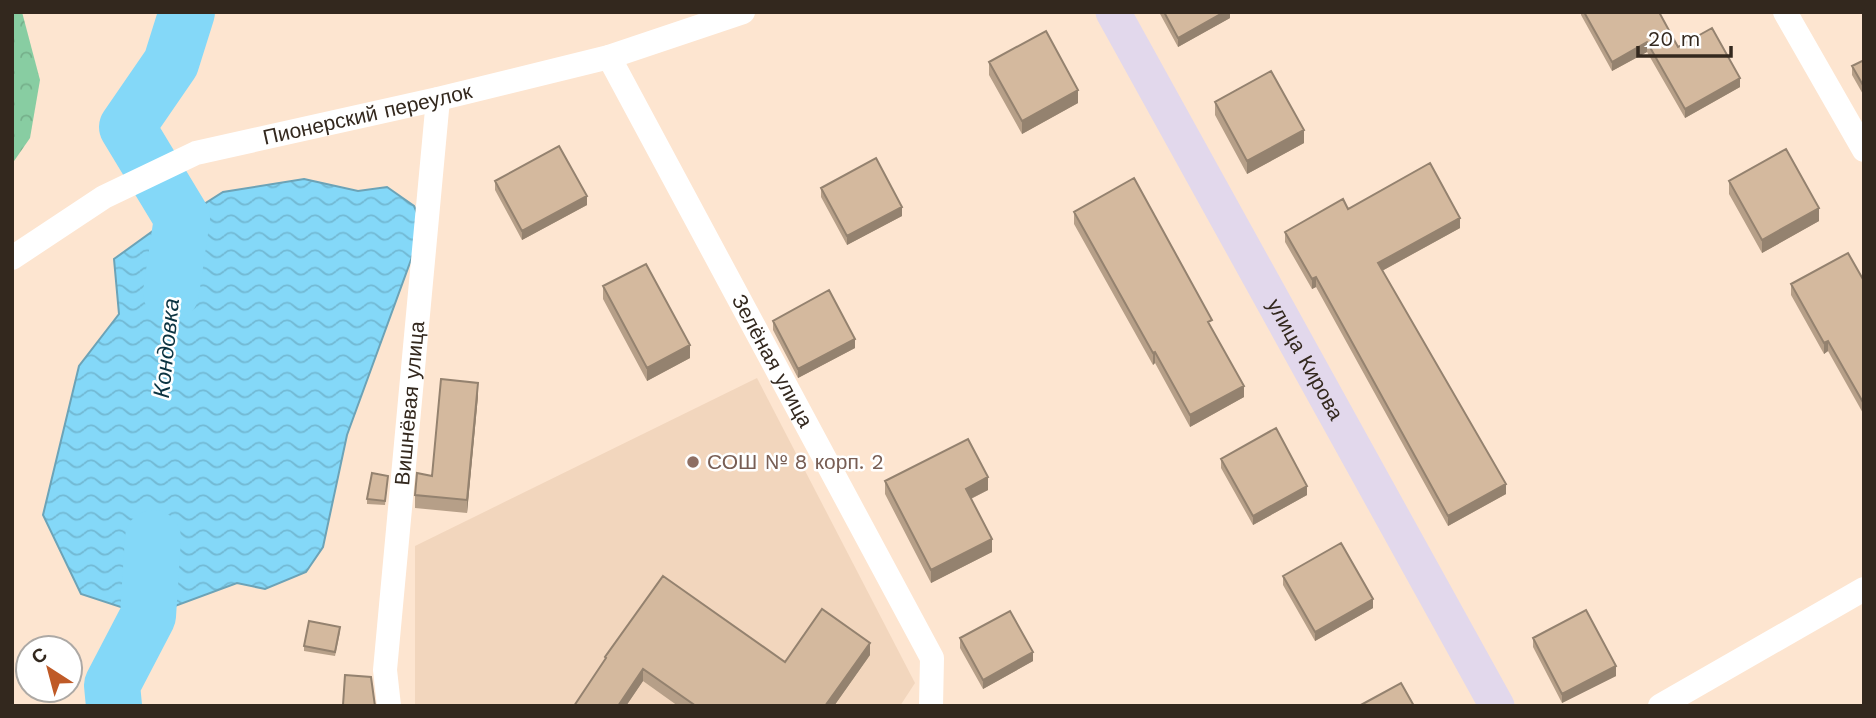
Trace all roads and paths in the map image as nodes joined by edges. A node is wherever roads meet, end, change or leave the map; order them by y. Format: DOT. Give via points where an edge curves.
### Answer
graph roads {
  1 [pos="743,12"];
  2 [pos="1112,12"];
  3 [pos="1785,12"];
  4 [pos="610,57"];
  5 [pos="438,99"];
  6 [pos="1864,150"];
  7 [pos="12,258"];
  8 [pos="1864,589"];
  9 [pos="389,706"];
  10 [pos="931,706"];
  11 [pos="1497,706"];
  12 [pos="1660,706"];
  1 -- 4 [label="street, Пионерский переулок"];
  2 -- 11 [label="street, улица Кирова"];
  3 -- 6 [label="street"];
  4 -- 5 [label="street, Пионерский переулок"];
  4 -- 10 [label="street, Зелёная улица" via="933,658"];
  5 -- 7 [label="street, Пионерский переулок" via="196,153 104,198"];
  5 -- 9 [label="street, Вишнёвая улица" via="385,670"];
  8 -- 12 [label="street"];
}
